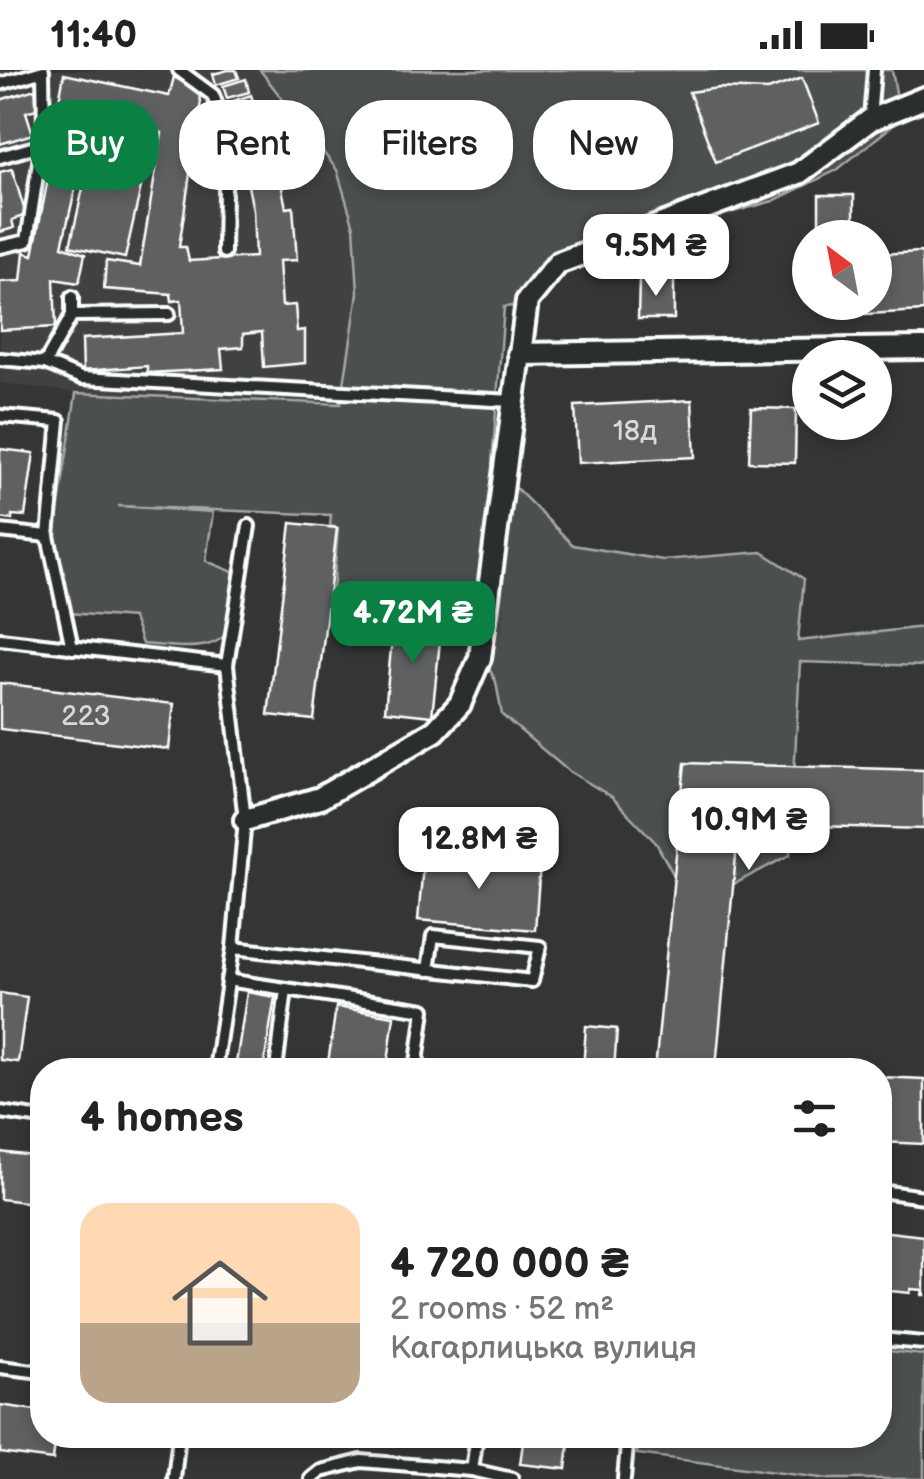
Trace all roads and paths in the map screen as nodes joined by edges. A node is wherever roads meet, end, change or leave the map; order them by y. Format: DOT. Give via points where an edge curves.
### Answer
graph roads {
  1 [pos="44,70"];
  2 [pos="178,70"];
  3 [pos="874,70"];
  4 [pos="0,84"];
  5 [pos="924,98"];
  6 [pos="44,100"];
  7 [pos="870,120"];
  8 [pos="30,149"];
  9 [pos="0,158"];
  10 [pos="35,190"];
  11 [pos="0,247"];
  12 [pos="224,252"];
  13 [pos="72,298"];
  14 [pos="169,314"];
  15 [pos="72,315"];
  16 [pos="924,348"];
  17 [pos="519,354"];
  18 [pos="0,359"];
  19 [pos="45,363"];
  20 [pos="513,400"];
  21 [pos="0,416"];
  22 [pos="249,526"];
  23 [pos="0,530"];
  24 [pos="48,536"];
  25 [pos="0,639"];
  26 [pos="72,648"];
  27 [pos="227,665"];
  28 [pos="245,820"];
  29 [pos="233,948"];
  30 [pos="428,970"];
  31 [pos="227,980"];
  32 [pos="286,989"];
  33 [pos="217,1058"];
  34 [pos="277,1058"];
  35 [pos="418,1058"];
  36 [pos="0,1112"];
  37 [pos="30,1116"];
  38 [pos="892,1193"];
  39 [pos="924,1197"];
  40 [pos="892,1340"];
  41 [pos="924,1344"];
  42 [pos="0,1367"];
  43 [pos="30,1371"];
  44 [pos="178,1448"];
  45 [pos="475,1448"];
  46 [pos="627,1448"];
  47 [pos="472,1470"];
  48 [pos="174,1479"];
  49 [pos="311,1479"];
  50 [pos="512,1479"];
  51 [pos="624,1479"];
  1 -- 4 [label="lane"];
  1 -- 6 [label="lane"];
  2 -- 12 [label="lane" via="214,94 226,132"];
  3 -- 7 [label="lane"];
  5 -- 7 [label="street"];
  7 -- 17 [label="street" via="799,173 558,264 526,302"];
  8 -- 9 [label="lane"];
  10 -- 11 [label="lane" via="27,241"];
  13 -- 15 [label="lane"];
  14 -- 15 [label="lane"];
  15 -- 19 [label="lane"];
  16 -- 17 [label="street"];
  17 -- 20 [label="street"];
  18 -- 19 [label="lane"];
  19 -- 20 [label="lane" via="80,378"];
  20 -- 28 [label="street" via="480,658 460,704 436,731 320,798"];
  21 -- 24 [label="lane" via="59,421"];
  22 -- 27 [label="lane"];
  23 -- 24 [label="lane"];
  24 -- 26 [label="lane"];
  25 -- 26 [label="lane"];
  26 -- 27 [label="lane"];
  27 -- 28 [label="lane"];
  28 -- 29 [label="lane"];
  29 -- 30 [label="lane"];
  29 -- 31 [label="lane"];
  30 -- 30 [label="lane" via="532,981 540,947 433,936"];
  31 -- 32 [label="lane"];
  31 -- 33 [label="lane"];
  32 -- 34 [label="lane"];
  32 -- 35 [label="lane" via="424,1010"];
  36 -- 37 [label="lane"];
  38 -- 39 [label="lane"];
  40 -- 41 [label="lane"];
  42 -- 43 [label="lane"];
  44 -- 48 [label="lane"];
  45 -- 47 [label="lane"];
  46 -- 51 [label="lane"];
  47 -- 49 [label="lane" via="360,1462"];
  47 -- 50 [label="lane"];
}
